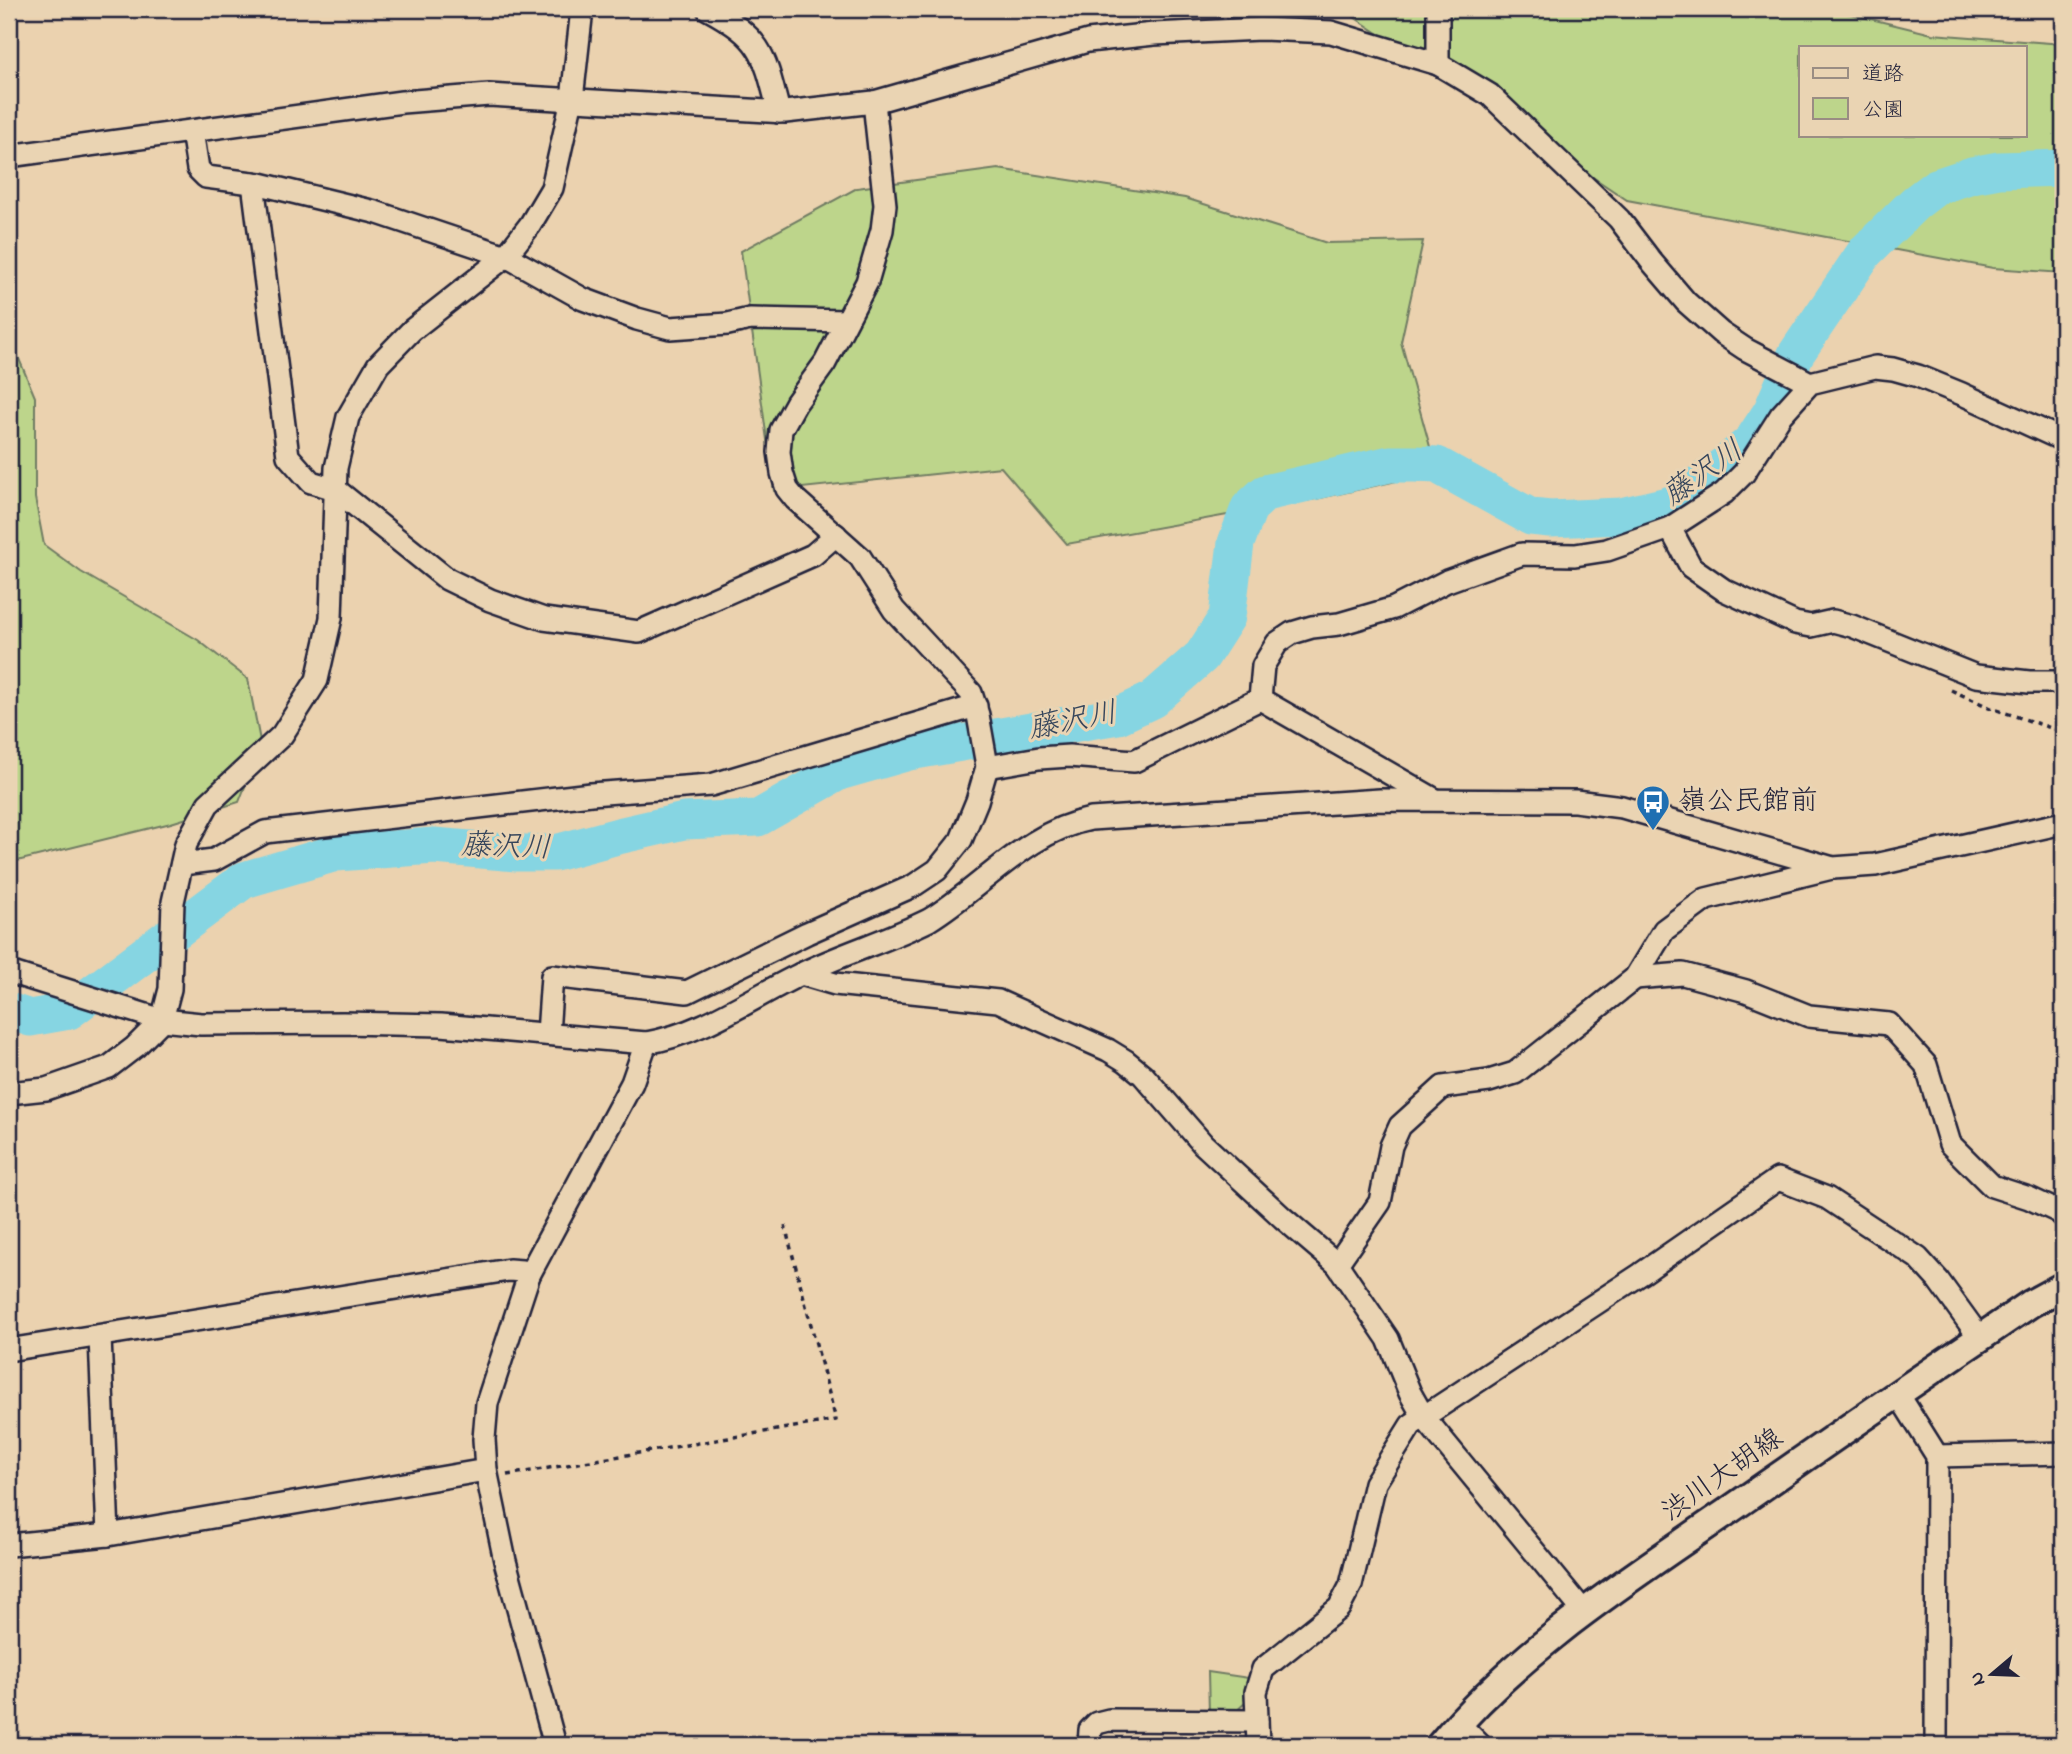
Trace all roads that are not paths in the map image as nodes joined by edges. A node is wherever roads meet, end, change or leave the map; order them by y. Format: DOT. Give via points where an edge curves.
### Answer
graph roads {
  1 [pos="582,9"];
  2 [pos="708,9"];
  3 [pos="1438,9"];
  4 [pos="1438,64"];
  5 [pos="572,99"];
  6 [pos="874,102"];
  7 [pos="779,112"];
  8 [pos="192,131"];
  9 [pos="9,156"];
  10 [pos="253,183"];
  11 [pos="506,256"];
  12 [pos="846,321"];
  13 [pos="1810,383"];
  14 [pos="2063,440"];
  15 [pos="335,489"];
  16 [pos="1670,528"];
  17 [pos="836,535"];
  18 [pos="2063,682"];
  19 [pos="1260,699"];
  20 [pos="977,710"];
  21 [pos="987,764"];
  22 [pos="1436,800"];
  23 [pos="2063,823"];
  24 [pos="182,864"];
  25 [pos="1833,868"];
  26 [pos="9,972"];
  27 [pos="801,974"];
  28 [pos="1635,978"];
  29 [pos="162,1020"];
  30 [pos="548,1034"];
  31 [pos="646,1042"];
  32 [pos="9,1093"];
  33 [pos="2063,1216"];
  34 [pos="1338,1264"];
  35 [pos="529,1275"];
  36 [pos="2063,1286"];
  37 [pos="100,1337"];
  38 [pos="1980,1338"];
  39 [pos="14,1349"];
  40 [pos="1898,1394"];
  41 [pos="1423,1416"];
  42 [pos="2063,1453"];
  43 [pos="1937,1456"];
  44 [pos="487,1474"];
  45 [pos="108,1535"];
  46 [pos="9,1545"];
  47 [pos="1584,1612"];
  48 [pos="1257,1721"];
  49 [pos="1458,1723"];
  50 [pos="555,1745"];
  51 [pos="1089,1745"];
  52 [pos="1258,1745"];
  53 [pos="1440,1745"];
  54 [pos="1480,1745"];
  55 [pos="1936,1745"];
  1 -- 5 [label="street"];
  2 -- 7 [label="street" via="740,28 757,45"];
  3 -- 4 [label="street"];
  4 -- 6 [label="street" via="1331,32 1260,29 1154,34 1088,41"];
  4 -- 13 [label="street" via="1490,95 1575,174 1619,219 1686,302 1721,333"];
  5 -- 7 [label="street"];
  5 -- 8 [label="street" via="489,95 402,102"];
  5 -- 11 [label="street" via="552,188"];
  6 -- 7 [label="street"];
  6 -- 12 [label="street" via="885,205 882,230 867,282"];
  8 -- 9 [label="street"];
  8 -- 10 [label="street" via="198,169 206,177"];
  10 -- 11 [label="street" via="375,212"];
  10 -- 15 [label="street" via="288,456 311,482"];
  11 -- 12 [label="street" via="583,299 670,328 750,319"];
  11 -- 15 [label="street" via="412,330 378,365 348,417"];
  12 -- 17 [label="street" via="781,430 779,452 787,489"];
  13 -- 14 [label="street" via="1875,367 1893,369 1962,394"];
  13 -- 16 [label="street" via="1724,493"];
  15 -- 17 [label="street" via="446,579 490,600 544,619 639,632 813,555"];
  15 -- 24 [label="street" via="331,618 317,680 282,735 208,804 186,844"];
  16 -- 18 [label="street" via="1698,573 1795,623 1811,626 1833,621 1852,626 1976,676"];
  16 -- 19 [label="street" via="1607,550 1522,554 1447,581 1394,608 1292,633 1278,643 1263,666"];
  17 -- 20 [label="street" via="860,557 894,610 971,693"];
  19 -- 21 [label="street" via="1134,761 1069,756"];
  19 -- 22 [label="street"];
  20 -- 21 [label="street"];
  20 -- 24 [label="street" via="711,785 591,794 265,832 214,860"];
  21 -- 30 [label="street" via="961,841 937,870 913,886 688,992 552,976"];
  22 -- 25 [label="street" via="1575,801 1622,807"];
  22 -- 27 [label="street" via="1076,822 1050,832 929,920"];
  23 -- 25 [label="street" via="1875,865"];
  24 -- 29 [label="street" via="175,894 170,989"];
  25 -- 28 [label="street" via="1706,899 1664,930"];
  26 -- 29 [label="street"];
  27 -- 31 [label="street" via="702,1026"];
  27 -- 34 [label="street" via="835,984 998,1001 1108,1050 1143,1075 1203,1144"];
  28 -- 33 [label="street" via="1683,974 1746,991 1809,1016 1888,1024 1926,1065 1950,1143 1992,1186"];
  28 -- 34 [label="street" via="1515,1073 1443,1087 1400,1126 1391,1146 1380,1202"];
  29 -- 30 [label="street" via="441,1026"];
  29 -- 32 [label="street" via="109,1067 46,1089"];
  30 -- 31 [label="street"];
  31 -- 35 [label="street" via="632,1083"];
  34 -- 41 [label="street" via="1388,1339"];
  35 -- 37 [label="street" via="509,1270"];
  35 -- 44 [label="street" via="487,1403"];
  36 -- 38 [label="main road, 渋川大胡線"];
  37 -- 39 [label="street"];
  37 -- 45 [label="street"];
  38 -- 40 [label="main road, 渋川大胡線"];
  38 -- 41 [label="street" via="1918,1258 1827,1198 1778,1179"];
  40 -- 43 [label="street"];
  40 -- 47 [label="main road, 渋川大胡線"];
  41 -- 47 [label="street"];
  41 -- 48 [label="street" via="1404,1433 1375,1483 1351,1585 1339,1608 1262,1669 1256,1692"];
  42 -- 43 [label="street"];
  43 -- 55 [label="street"];
  44 -- 45 [label="street"];
  44 -- 50 [label="street" via="505,1561"];
  45 -- 46 [label="street"];
  47 -- 49 [label="main road, 渋川大胡線"];
  48 -- 51 [label="street" via="1109,1720 1090,1730"];
  48 -- 52 [label="street"];
  49 -- 53 [label="main road, 渋川大胡線"];
  49 -- 54 [label="street"];
}
